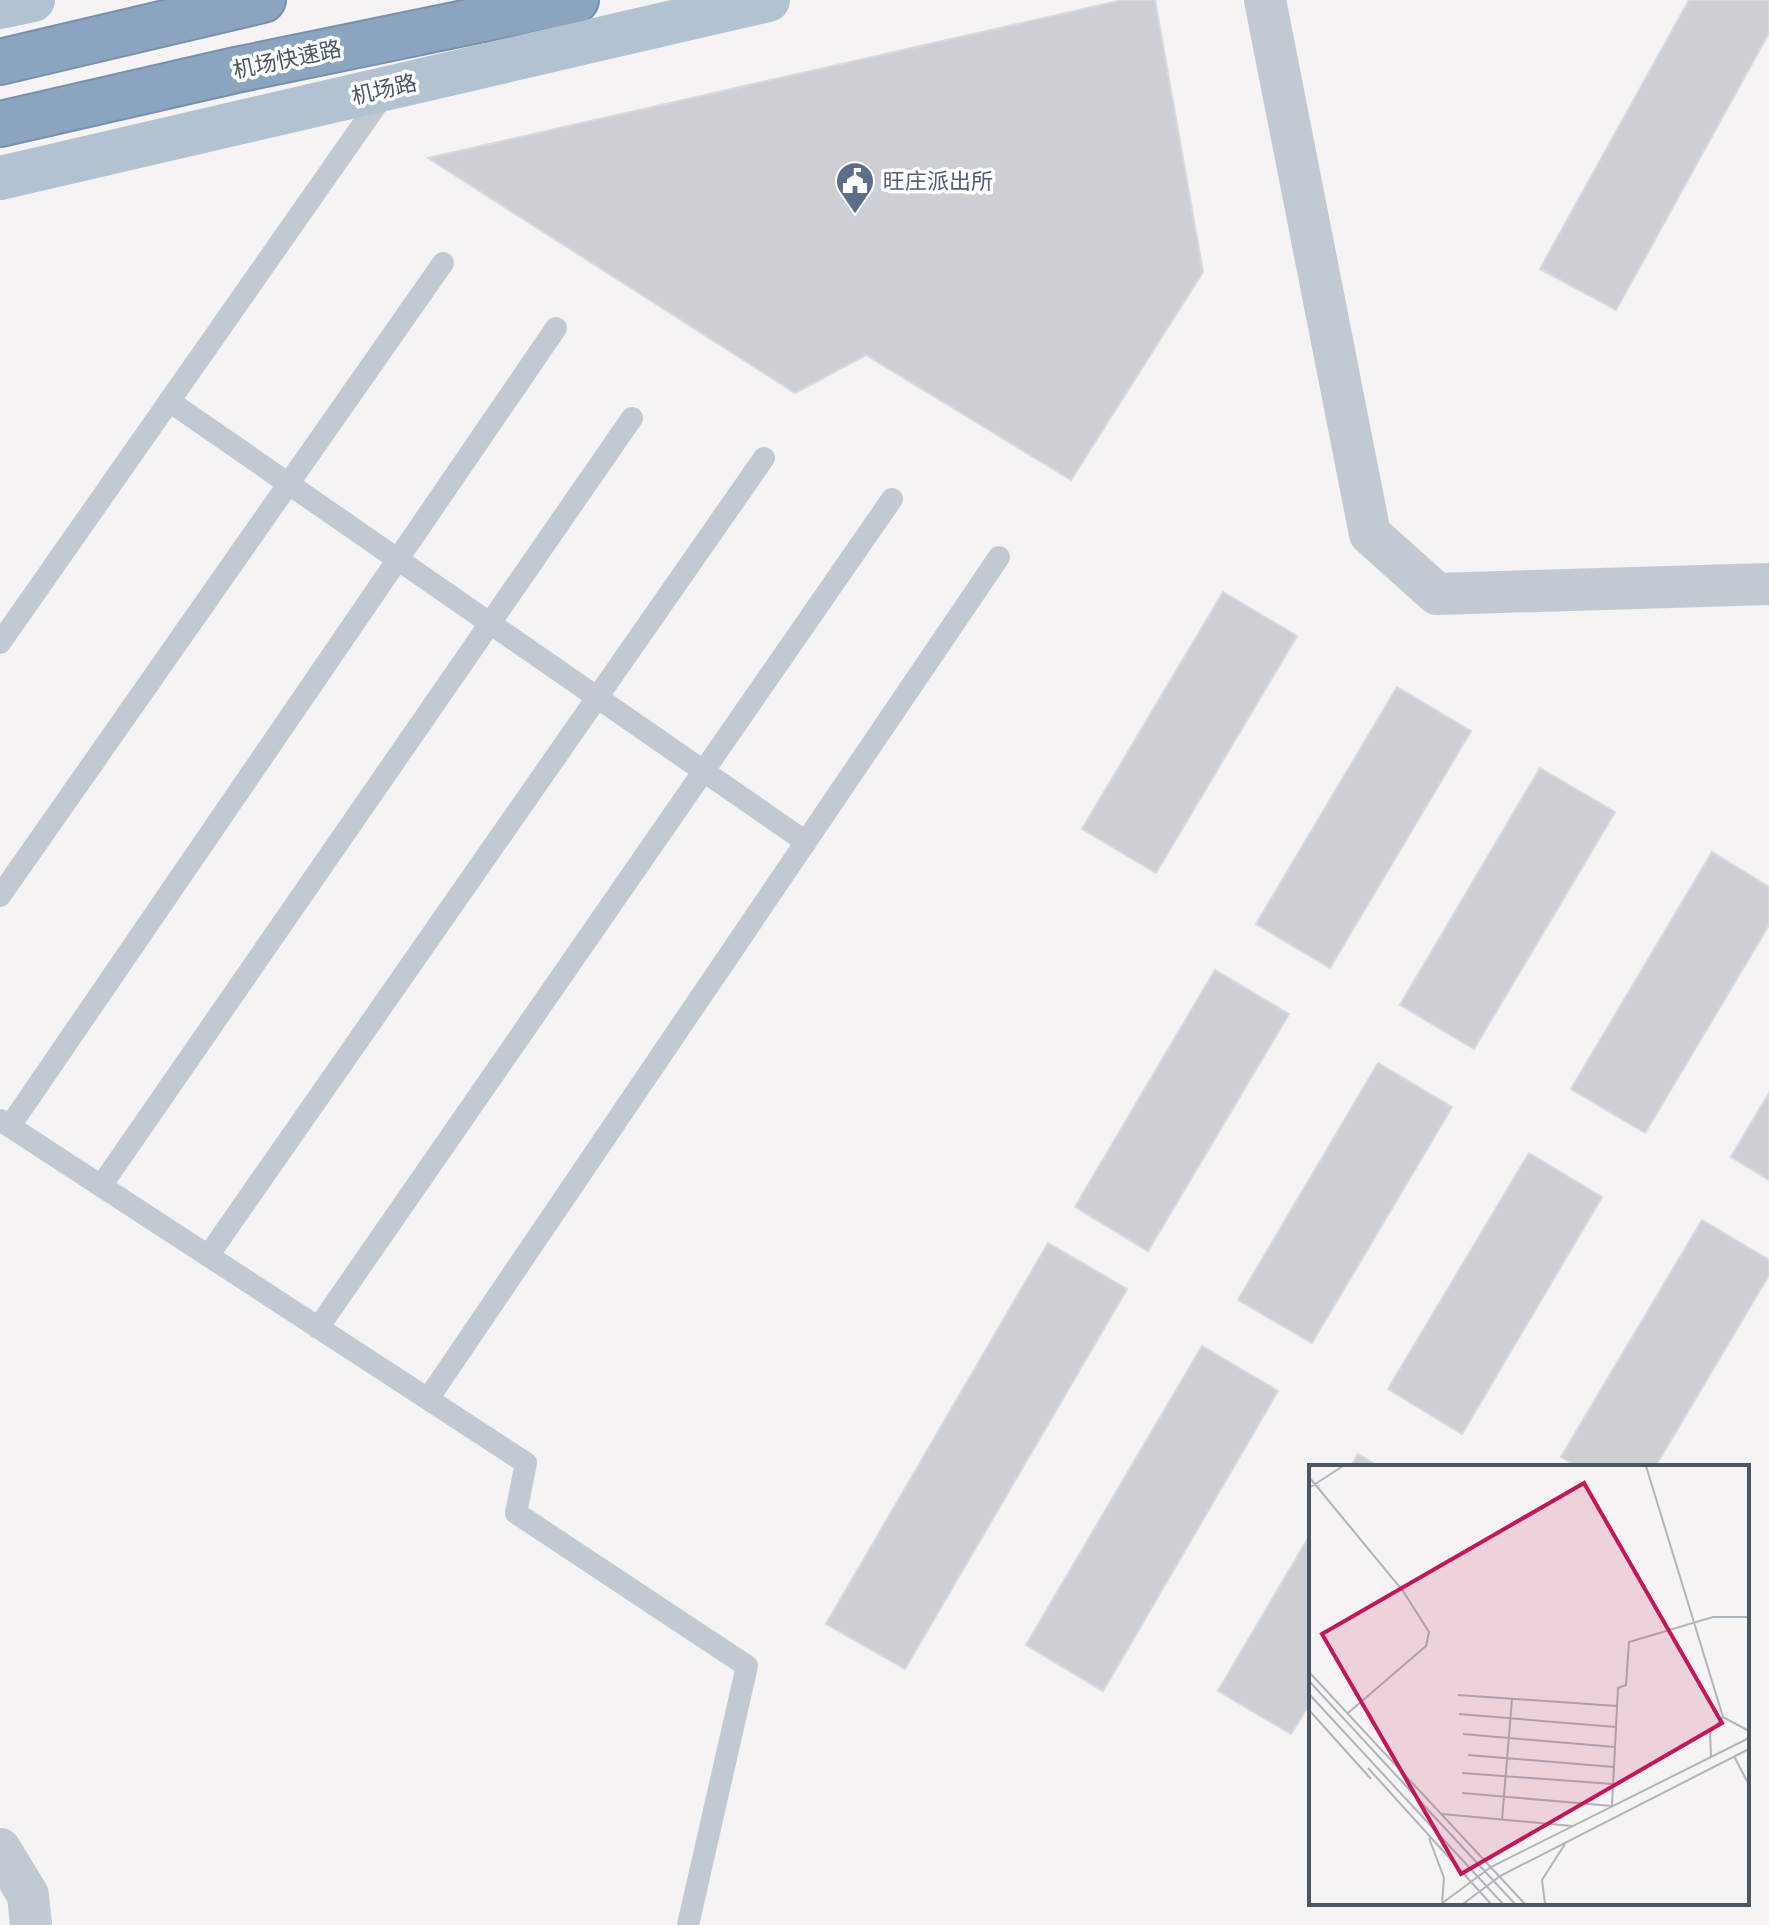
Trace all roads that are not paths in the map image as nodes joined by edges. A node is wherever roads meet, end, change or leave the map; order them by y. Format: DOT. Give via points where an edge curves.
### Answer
graph roads {
  1 [pos="33,0"];
  2 [pos="263,0"];
  3 [pos="576,0"];
  4 [pos="768,0"];
  5 [pos="1265,0"];
  6 [pos="0,7"];
  7 [pos="0,62"];
  8 [pos="389,88"];
  9 [pos="0,124"];
  10 [pos="0,178"];
  11 [pos="443,263"];
  12 [pos="556,328"];
  13 [pos="169,401"];
  14 [pos="632,418"];
  15 [pos="764,458"];
  16 [pos="289,483"];
  17 [pos="892,499"];
  18 [pos="999,557"];
  19 [pos="399,559"];
  20 [pos="1769,584"];
  21 [pos="493,623"];
  22 [pos="0,643"];
  23 [pos="598,695"];
  24 [pos="704,770"];
  25 [pos="806,842"];
  26 [pos="0,896"];
  27 [pos="5,1123"];
  28 [pos="101,1186"];
  29 [pos="208,1256"];
  30 [pos="318,1328"];
  31 [pos="428,1399"];
  32 [pos="0,1849"];
  33 [pos="31,1925"];
  34 [pos="688,1925"];
  1 -- 6 [label="main road"];
  2 -- 7 [label="highway"];
  3 -- 9 [label="highway, 机场快速路"];
  4 -- 8 [label="main road, 机场路"];
  5 -- 20 [label="street" via="1370,534 1437,594"];
  8 -- 10 [label="main road, 机场路"];
  8 -- 13 [label="lane"];
  11 -- 16 [label="lane"];
  12 -- 19 [label="lane"];
  13 -- 16 [label="lane"];
  13 -- 22 [label="lane"];
  14 -- 21 [label="lane"];
  15 -- 23 [label="lane"];
  16 -- 19 [label="lane"];
  16 -- 26 [label="lane"];
  17 -- 24 [label="lane"];
  18 -- 25 [label="lane"];
  19 -- 21 [label="lane"];
  19 -- 27 [label="lane"];
  21 -- 23 [label="lane"];
  21 -- 28 [label="lane"];
  23 -- 24 [label="lane"];
  23 -- 29 [label="lane"];
  24 -- 25 [label="lane"];
  24 -- 30 [label="lane"];
  25 -- 31 [label="lane"];
  27 -- 28 [label="lane"];
  28 -- 29 [label="lane"];
  29 -- 30 [label="lane"];
  30 -- 31 [label="lane"];
  31 -- 34 [label="lane" via="526,1463 516,1513 747,1666"];
  32 -- 33 [label="street" via="28,1895"];
}
